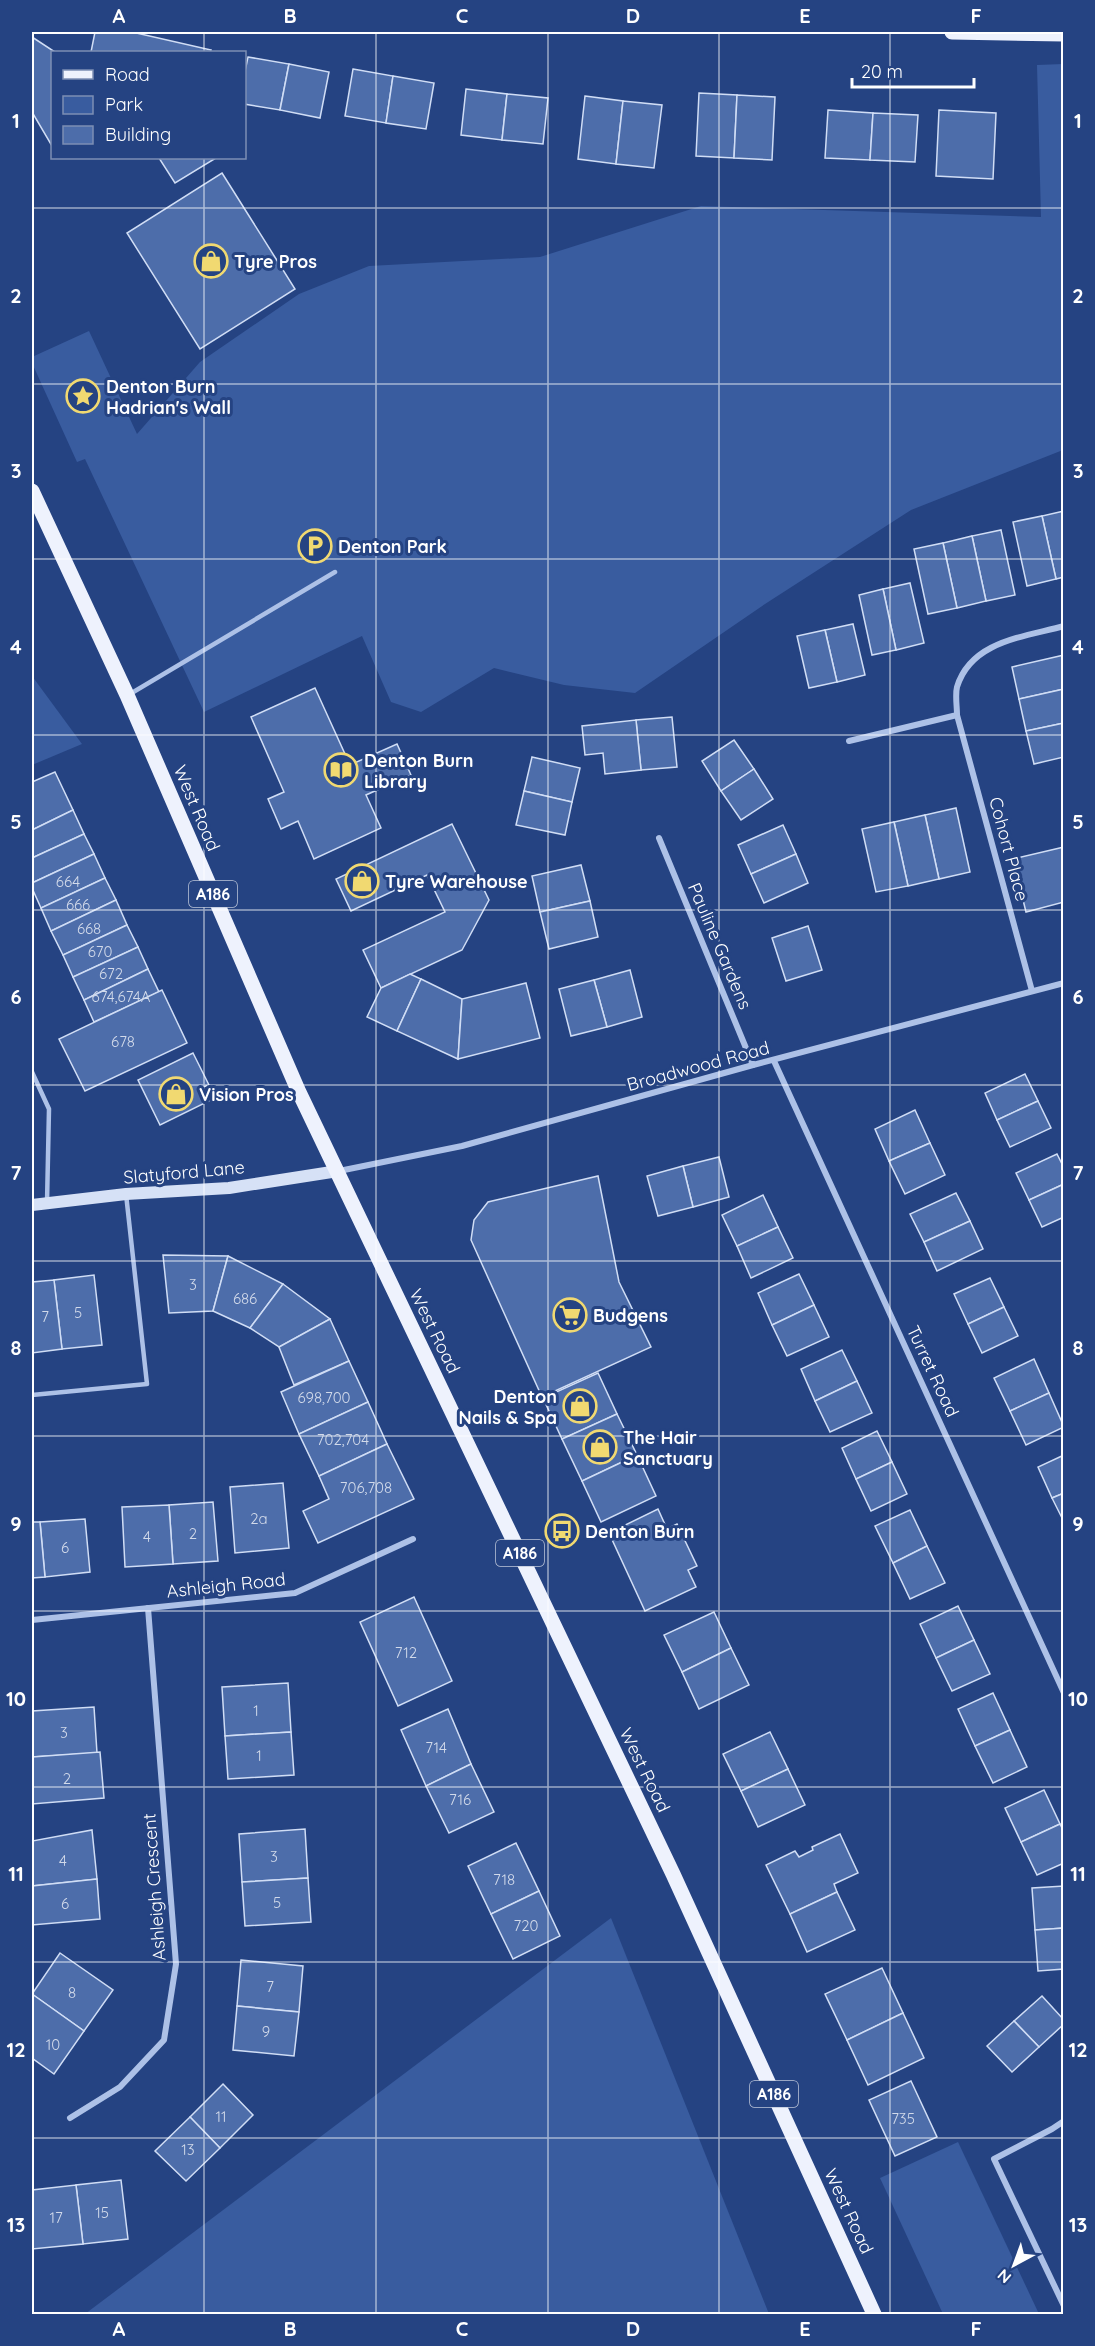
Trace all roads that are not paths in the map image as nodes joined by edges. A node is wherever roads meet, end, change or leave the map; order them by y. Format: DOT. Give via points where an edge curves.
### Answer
graph roads {
  1 [pos="952,32"];
  2 [pos="1064,34"];
  3 [pos="32,491"];
  4 [pos="334,572"];
  5 [pos="1064,626"];
  6 [pos="127,695"];
  7 [pos="957,715"];
  8 [pos="849,741"];
  9 [pos="659,838"];
  10 [pos="1064,983"];
  11 [pos="1032,991"];
  12 [pos="774,1061"];
  13 [pos="753,1065"];
  14 [pos="32,1072"];
  15 [pos="338,1172"];
  16 [pos="126,1194"];
  17 [pos="47,1203"];
  18 [pos="32,1204"];
  19 [pos="32,1395"];
  20 [pos="412,1539"];
  21 [pos="148,1608"];
  22 [pos="32,1620"];
  23 [pos="1064,1693"];
  24 [pos="70,2118"];
  25 [pos="1064,2121"];
  26 [pos="1064,2306"];
  27 [pos="874,2314"];
  1 -- 2 [label="main road"];
  3 -- 6 [label="main road, West Road / A186"];
  4 -- 6 [label="lane"];
  5 -- 7 [label="street, Cohort Place" via="994,645 970,661 957,688"];
  6 -- 15 [label="main road, West Road / A186" via="289,1070"];
  7 -- 8 [label="street"];
  7 -- 11 [label="street, Cohort Place"];
  9 -- 13 [label="street, Pauline Gardens"];
  10 -- 11 [label="street, Broadwood Road"];
  11 -- 12 [label="street, Broadwood Road"];
  12 -- 13 [label="street, Broadwood Road"];
  12 -- 23 [label="street, Turret Road"];
  13 -- 15 [label="street, Broadwood Road" via="462,1146"];
  14 -- 17 [label="lane" via="49,1109"];
  15 -- 16 [label="street, Slatyford Lane" via="229,1188"];
  15 -- 27 [label="main road, West Road / A186" via="673,1874"];
  16 -- 17 [label="street, Slatyford Lane"];
  16 -- 19 [label="lane" via="147,1384"];
  17 -- 18 [label="street, Slatyford Lane"];
  20 -- 21 [label="street, Ashleigh Road" via="295,1593"];
  21 -- 22 [label="street, Ashleigh Road"];
  21 -- 24 [label="street, Ashleigh Crescent" via="176,1964 164,2040 120,2087"];
  25 -- 26 [label="street" via="994,2159"];
}
